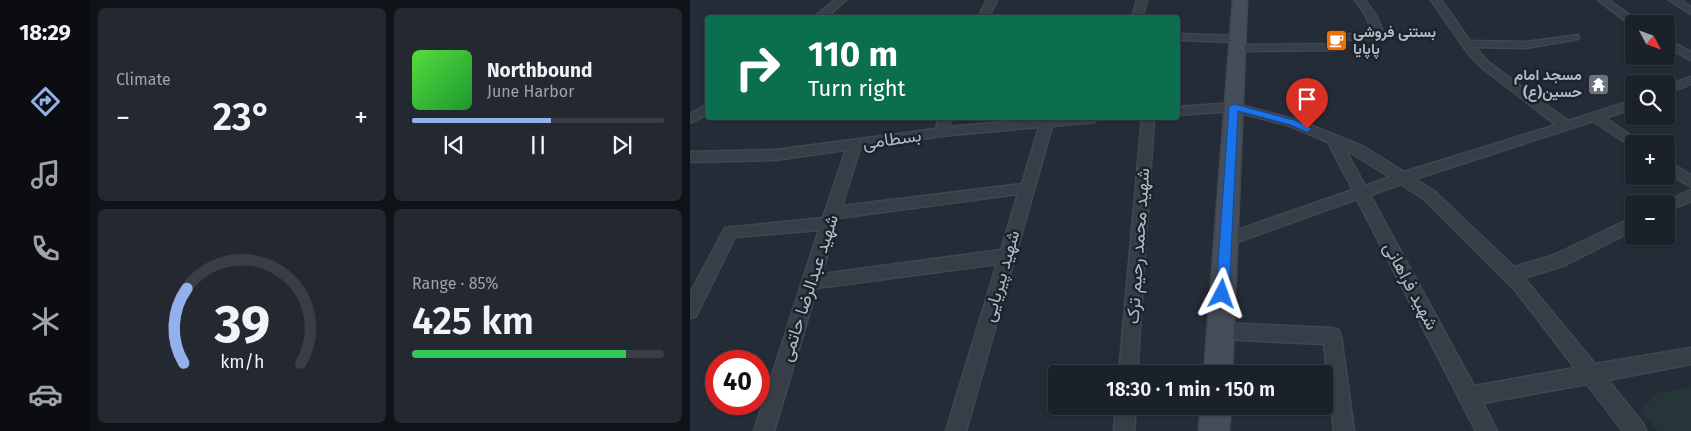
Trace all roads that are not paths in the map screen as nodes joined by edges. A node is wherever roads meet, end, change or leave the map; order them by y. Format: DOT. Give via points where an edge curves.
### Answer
graph roads {
  1 [pos="841,0"];
  2 [pos="992,0"];
  3 [pos="1142,0"];
  4 [pos="1240,0"];
  5 [pos="1360,0"];
  6 [pos="1436,0"];
  7 [pos="1602,0"];
  8 [pos="1674,0"];
  9 [pos="1691,11"];
  10 [pos="822,15"];
  11 [pos="984,15"];
  12 [pos="1138,15"];
  13 [pos="1625,16"];
  14 [pos="1180,37"];
  15 [pos="1574,38"];
  16 [pos="1238,44"];
  17 [pos="1467,44"];
  18 [pos="1675,47"];
  19 [pos="1691,57"];
  20 [pos="1691,80"];
  21 [pos="1675,86"];
  22 [pos="1234,107"];
  23 [pos="1625,107"];
  24 [pos="705,110"];
  25 [pos="1180,111"];
  26 [pos="1594,116"];
  27 [pos="690,119"];
  28 [pos="945,120"];
  29 [pos="1063,120"];
  30 [pos="1148,120"];
  31 [pos="1047,121"];
  32 [pos="1565,125"];
  33 [pos="941,132"];
  34 [pos="1625,138"];
  35 [pos="1334,140"];
  36 [pos="854,144"];
  37 [pos="690,157"];
  38 [pos="1675,171"];
  39 [pos="1402,178"];
  40 [pos="1691,182"];
  41 [pos="1027,188"];
  42 [pos="1362,193"];
  43 [pos="1691,195"];
  44 [pos="1675,203"];
  45 [pos="831,218"];
  46 [pos="1625,227"];
  47 [pos="1226,240"];
  48 [pos="1007,256"];
  49 [pos="1511,275"];
  50 [pos="811,282"];
  51 [pos="690,310"];
  52 [pos="1220,331"];
  53 [pos="1691,356"];
  54 [pos="1129,365"];
  55 [pos="1218,365"];
  56 [pos="1591,374"];
  57 [pos="1469,396"];
  58 [pos="1125,415"];
  59 [pos="1215,415"];
  60 [pos="764,431"];
  61 [pos="956,431"];
  62 [pos="1124,431"];
  63 [pos="1214,431"];
  64 [pos="1344,431"];
  65 [pos="1487,431"];
  66 [pos="1636,431"];
  1 -- 10 [label="street"];
  2 -- 11 [label="street"];
  3 -- 12 [label="street"];
  4 -- 16 [label="street"];
  5 -- 16 [label="street" via="1380,36 1334,37 1337,41 1335,47"];
  6 -- 17 [label="street"];
  7 -- 13 [label="street"];
  8 -- 9 [label="street"];
  14 -- 16 [label="street"];
  15 -- 17 [label="street" via="1526,45"];
  16 -- 22 [label="street"];
  17 -- 32 [label="street" via="1484,64"];
  18 -- 19 [label="street"];
  20 -- 21 [label="street"];
  22 -- 25 [label="street"];
  22 -- 35 [label="street" via="1294,123"];
  22 -- 47 [label="street"];
  23 -- 26 [label="street"];
  24 -- 27 [label="street"];
  26 -- 32 [label="street"];
  26 -- 34 [label="street"];
  28 -- 33 [label="street"];
  29 -- 31 [label="street, بسطامی"];
  30 -- 54 [label="street, شهید محمد رحیم ترک"];
  31 -- 33 [label="street, بسطامی"];
  31 -- 41 [label="street, شهید پیریایی"];
  32 -- 39 [label="street"];
  33 -- 36 [label="street, بسطامی"];
  35 -- 39 [label="street" via="1359,150"];
  35 -- 42 [label="street, شهید فراهانی"];
  36 -- 37 [label="street, بسطامی" via="775,155"];
  36 -- 45 [label="street, شهید عبدالرضا حاتمی"];
  38 -- 40 [label="street"];
  39 -- 42 [label="street"];
  39 -- 49 [label="street" via="1429,194"];
  41 -- 45 [label="street"];
  41 -- 48 [label="street, شهید پیریایی"];
  42 -- 47 [label="street"];
  42 -- 57 [label="street, شهید فراهانی"];
  43 -- 44 [label="street"];
  45 -- 50 [label="street, شهید عبدالرضا حاتمی"];
  45 -- 51 [label="street" via="730,232"];
  46 -- 49 [label="street" via="1559,260"];
  47 -- 52 [label="street"];
  48 -- 50 [label="street"];
  48 -- 61 [label="street, شهید پیریایی"];
  49 -- 56 [label="street"];
  50 -- 60 [label="street, شهید عبدالرضا حاتمی"];
  52 -- 55 [label="street"];
  52 -- 64 [label="street" via="1332,336"];
  53 -- 56 [label="street"];
  56 -- 57 [label="street"];
  56 -- 66 [label="street"];
  57 -- 65 [label="street, شهید فراهانی"];
  58 -- 62 [label="street"];
  59 -- 63 [label="street"];
}
